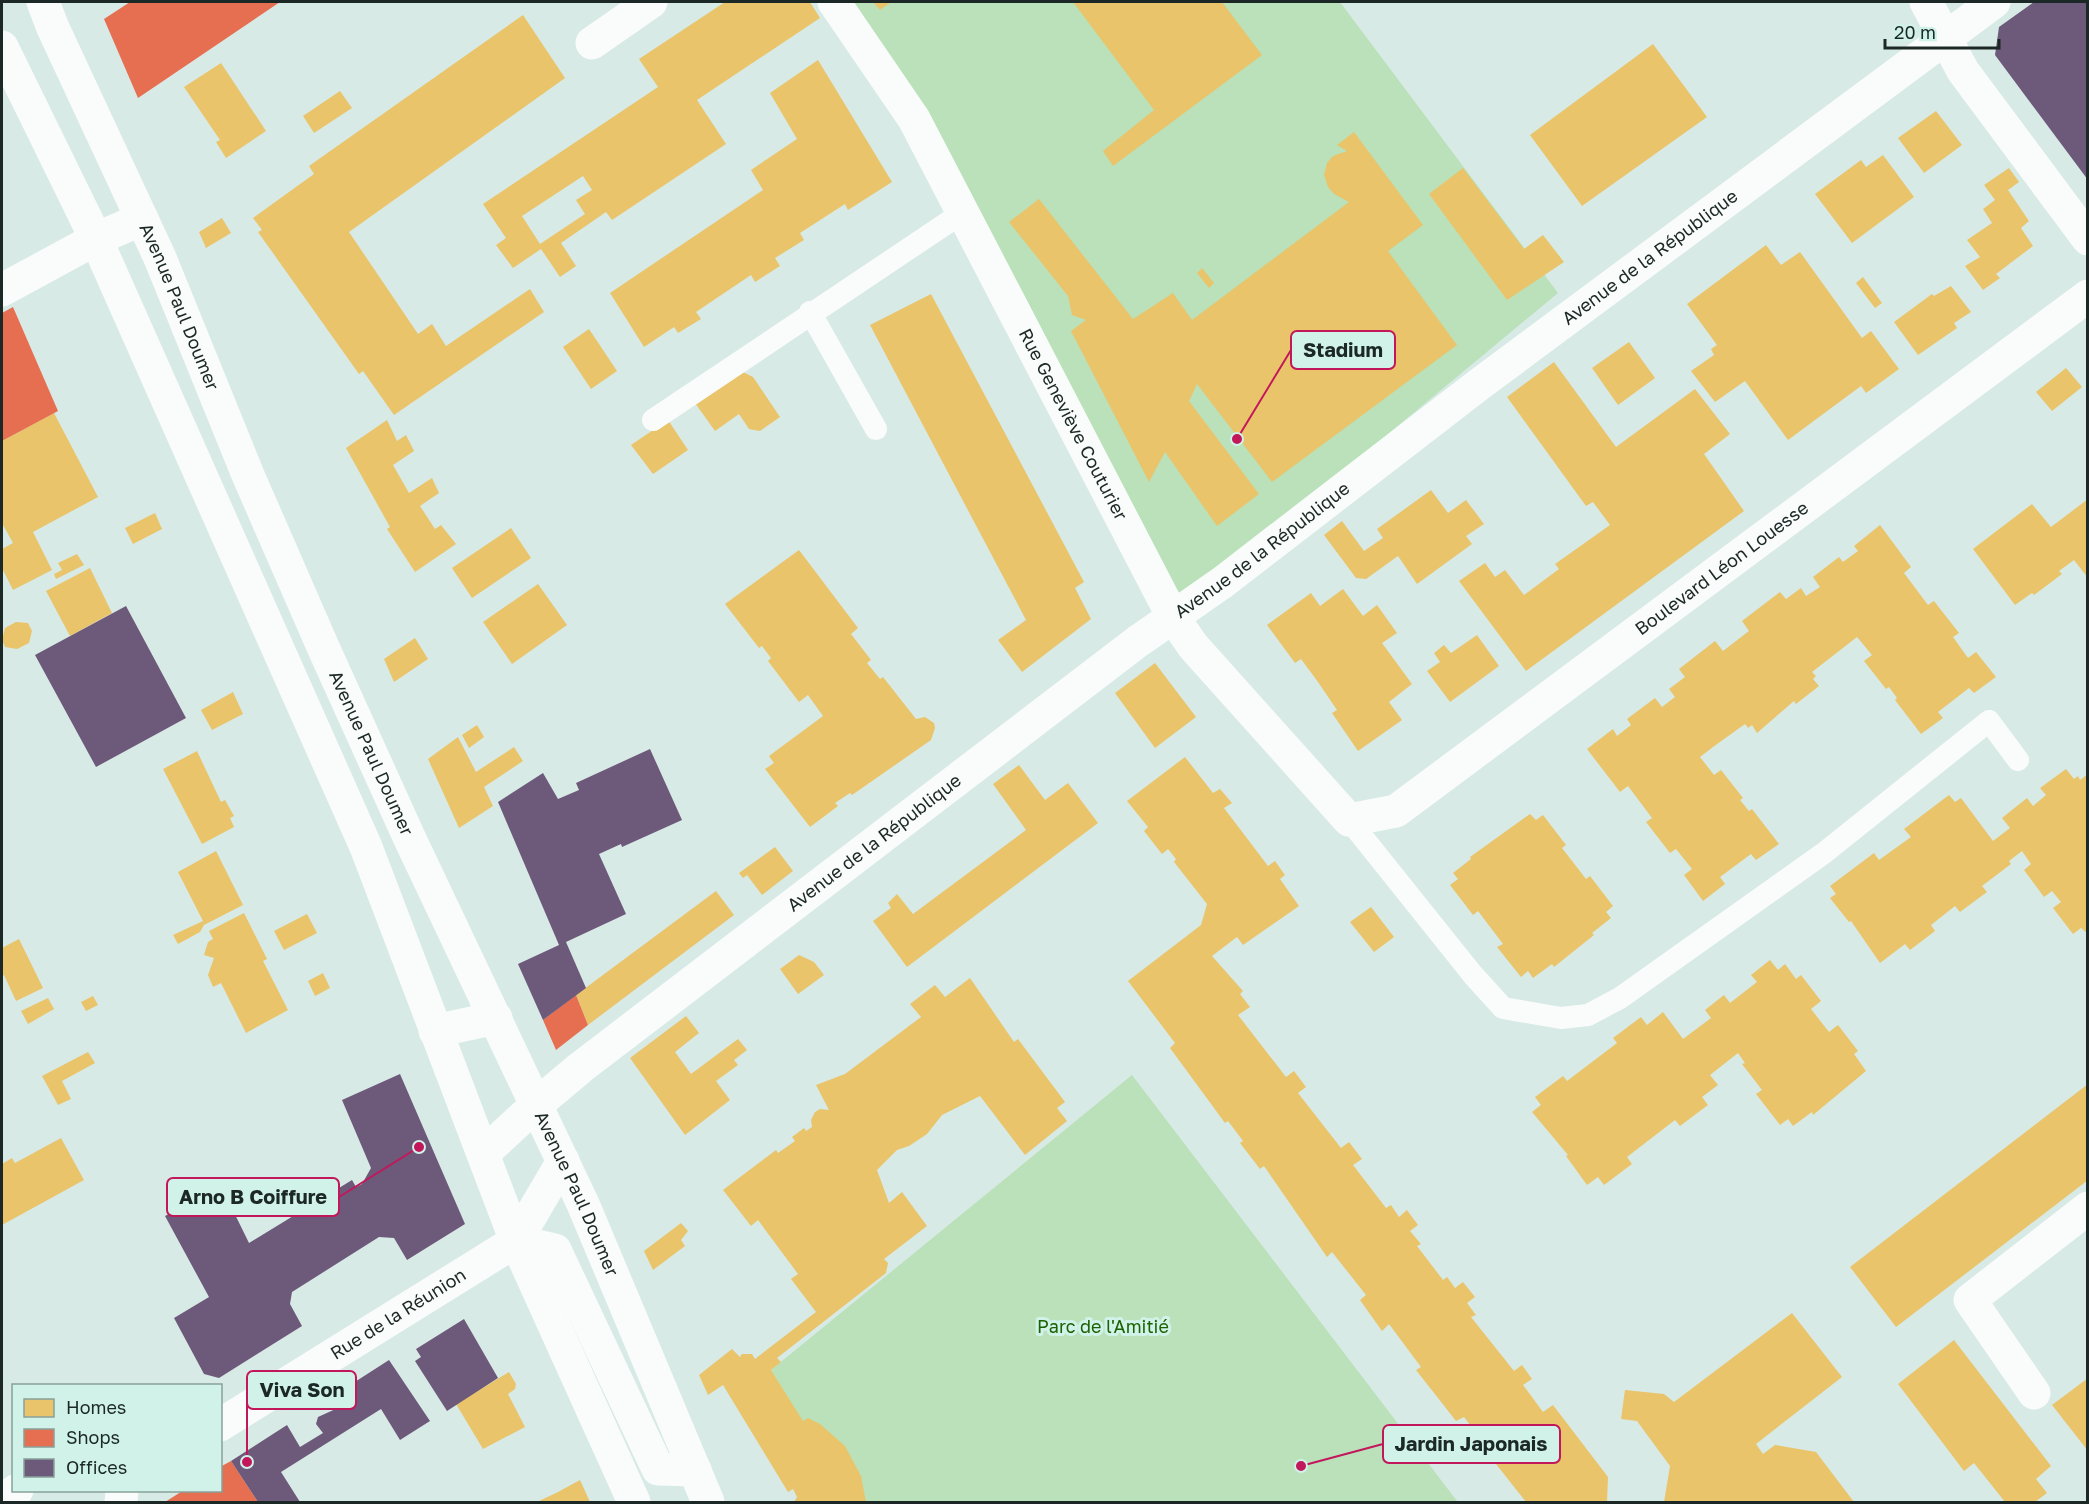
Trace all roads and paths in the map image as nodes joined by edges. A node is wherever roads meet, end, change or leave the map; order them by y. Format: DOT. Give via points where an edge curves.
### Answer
graph roads {
  1 [pos="43,2"];
  2 [pos="651,2"];
  3 [pos="834,2"];
  4 [pos="1926,2"];
  5 [pos="1994,2"];
  6 [pos="1944,38"];
  7 [pos="592,43"];
  8 [pos="2,47"];
  9 [pos="962,213"];
  10 [pos="142,219"];
  11 [pos="96,239"];
  12 [pos="2088,239"];
  13 [pos="2,290"];
  14 [pos="2088,296"];
  15 [pos="810,312"];
  16 [pos="653,420"];
  17 [pos="876,429"];
  18 [pos="1173,617"];
  19 [pos="2018,760"];
  20 [pos="1349,820"];
  21 [pos="496,1018"];
  22 [pos="435,1031"];
  23 [pos="536,1105"];
  24 [pos="483,1154"];
  25 [pos="563,1161"];
  26 [pos="2083,1221"];
  27 [pos="516,1240"];
  28 [pos="2034,1393"];
  29 [pos="222,1424"];
  30 [pos="695,1470"];
  31 [pos="15,1492"];
  32 [pos="2,1500"];
  33 [pos="634,1503"];
  34 [pos="708,1503"];
  1 -- 10 [label="street, Avenue Paul Doumer"];
  2 -- 7 [label="street"];
  3 -- 9 [label="street, Rue Geneviève Couturier" via="914,119"];
  4 -- 6 [label="street"];
  5 -- 6 [label="street, Avenue de la République"];
  6 -- 12 [label="street" via="1963,71"];
  6 -- 18 [label="street, Avenue de la République"];
  8 -- 11 [label="street"];
  9 -- 15 [label="lane"];
  9 -- 18 [label="street, Rue Geneviève Couturier"];
  10 -- 11 [label="street"];
  10 -- 21 [label="street, Avenue Paul Doumer" via="323,647"];
  11 -- 13 [label="street"];
  11 -- 22 [label="street" via="366,848"];
  14 -- 20 [label="street, Boulevard Léon Louesse" via="1396,811"];
  15 -- 16 [label="lane"];
  15 -- 17 [label="lane"];
  18 -- 20 [label="street, Rue Geneviève Couturier" via="1193,646"];
  18 -- 23 [label="street, Avenue de la République"];
  19 -- 20 [label="lane" via="1989,721 1824,853 1620,998 1588,1015 1561,1018 1503,1008"];
  21 -- 22 [label="street"];
  21 -- 23 [label="street, Avenue Paul Doumer"];
  22 -- 24 [label="street"];
  23 -- 24 [label="street, Avenue de la République"];
  23 -- 25 [label="street, Avenue Paul Doumer"];
  24 -- 27 [label="street"];
  25 -- 27 [label="street"];
  25 -- 30 [label="street, Avenue Paul Doumer"];
  26 -- 28 [label="street" via="1970,1300"];
  27 -- 29 [label="street, Rue de la Réunion"];
  27 -- 30 [label="street" via="555,1250 658,1469"];
  27 -- 33 [label="street"];
  30 -- 34 [label="street, Avenue Paul Doumer"];
  31 -- 32 [label="street"];
}
